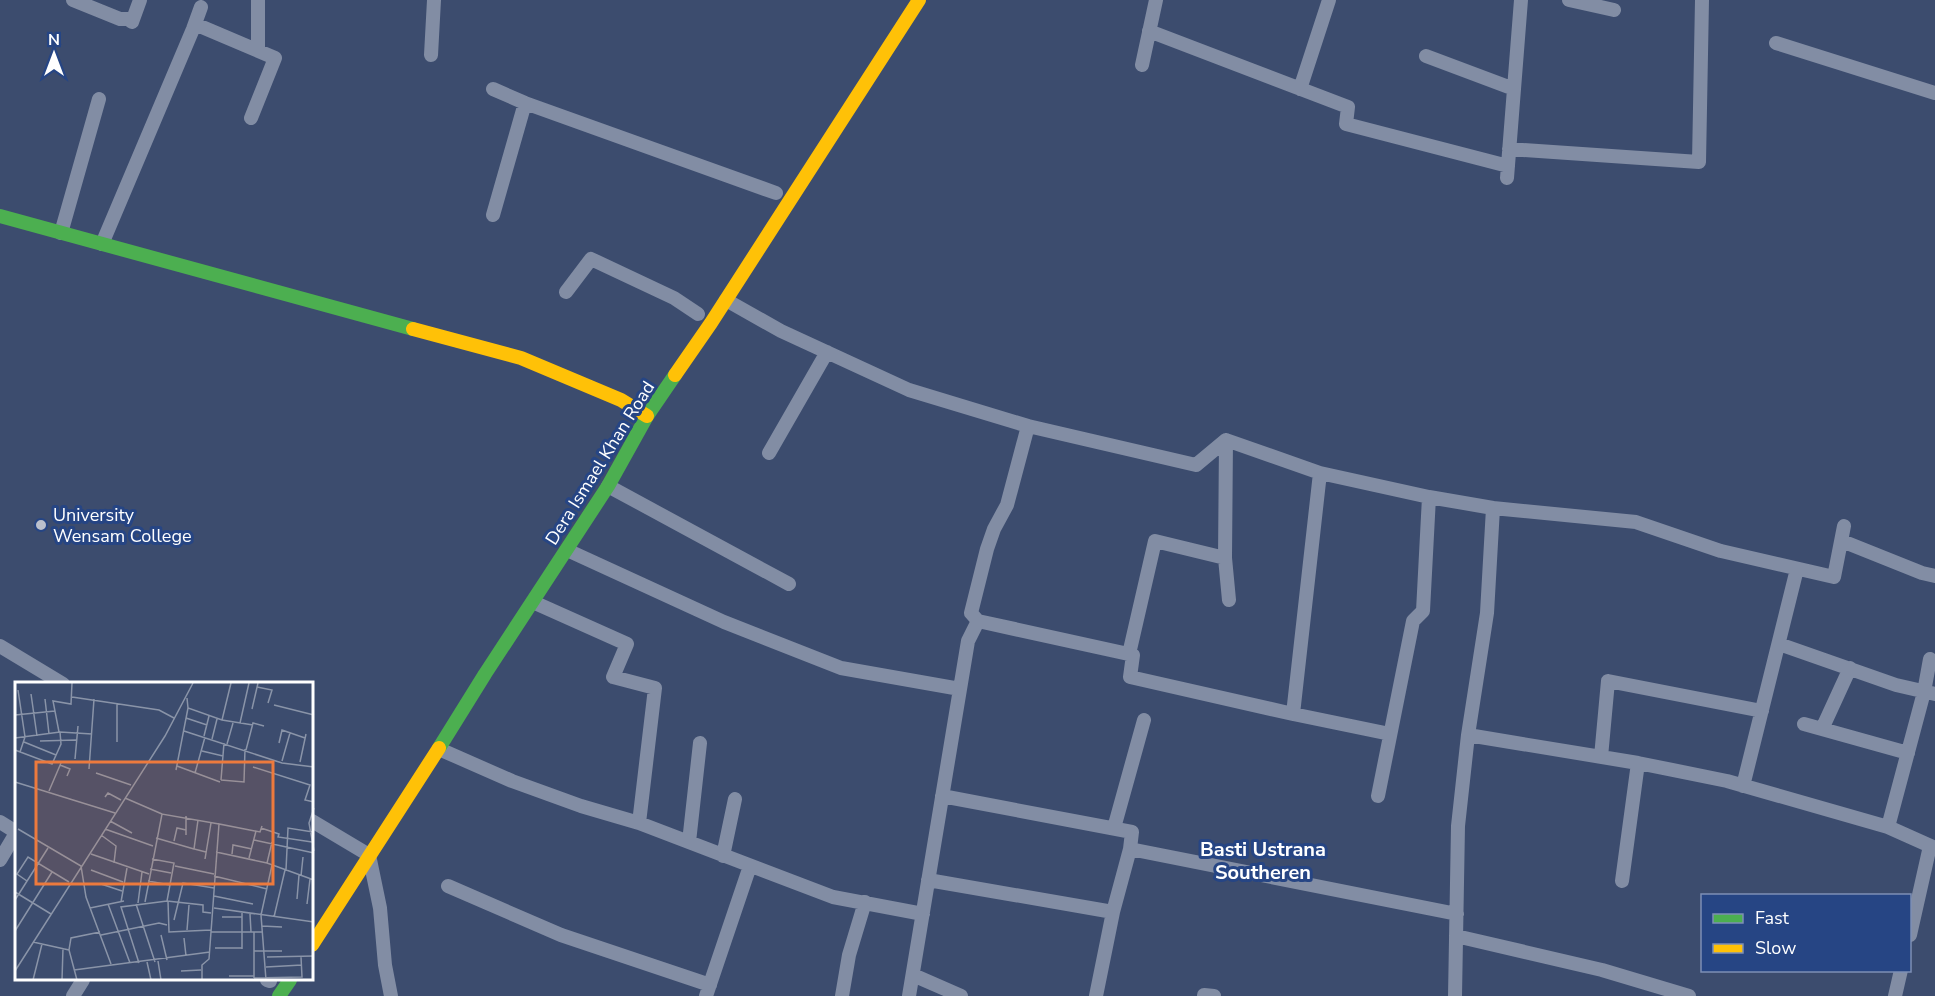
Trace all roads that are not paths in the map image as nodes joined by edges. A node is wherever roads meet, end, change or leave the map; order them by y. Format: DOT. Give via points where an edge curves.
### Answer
graph roads {
  1 [pos="73,0"];
  2 [pos="140,0"];
  3 [pos="258,0"];
  4 [pos="434,0"];
  5 [pos="919,0"];
  6 [pos="1156,0"];
  7 [pos="1329,0"];
  8 [pos="1521,0"];
  9 [pos="1569,0"];
  10 [pos="1702,0"];
  11 [pos="201,7"];
  12 [pos="1614,10"];
  13 [pos="195,24"];
  14 [pos="1149,31"];
  15 [pos="1776,43"];
  16 [pos="258,51"];
  17 [pos="431,55"];
  18 [pos="1426,56"];
  19 [pos="1142,65"];
  20 [pos="493,89"];
  21 [pos="1300,89"];
  22 [pos="1514,89"];
  23 [pos="1935,93"];
  24 [pos="99,99"];
  25 [pos="525,103"];
  26 [pos="251,118"];
  27 [pos="1509,149"];
  28 [pos="776,193"];
  29 [pos="493,215"];
  30 [pos="0,216"];
  31 [pos="61,233"];
  32 [pos="102,244"];
  33 [pos="566,292"];
  34 [pos="726,300"];
  35 [pos="698,314"];
  36 [pos="826,352"];
  37 [pos="647,416"];
  38 [pos="1028,426"];
  39 [pos="1226,440"];
  40 [pos="769,453"];
  41 [pos="1320,473"];
  42 [pos="608,486"];
  43 [pos="1429,497"];
  44 [pos="1492,508"];
  45 [pos="1844,526"];
  46 [pos="1842,541"];
  47 [pos="567,550"];
  48 [pos="1225,558"];
  49 [pos="1797,569"];
  50 [pos="1935,576"];
  51 [pos="789,584"];
  52 [pos="1229,600"];
  53 [pos="532,602"];
  54 [pos="978,621"];
  55 [pos="1779,644"];
  56 [pos="0,646"];
  57 [pos="1129,654"];
  58 [pos="1930,659"];
  59 [pos="1850,668"];
  60 [pos="60,682"];
  61 [pos="960,689"];
  62 [pos="1929,693"];
  63 [pos="1762,711"];
  64 [pos="1293,714"];
  65 [pos="1144,720"];
  66 [pos="1804,724"];
  67 [pos="1822,729"];
  68 [pos="1389,734"];
  69 [pos="1468,735"];
  70 [pos="700,743"];
  71 [pos="439,749"];
  72 [pos="1908,753"];
  73 [pos="1601,757"];
  74 [pos="1638,763"];
  75 [pos="1743,786"];
  76 [pos="942,796"];
  77 [pos="1378,796"];
  78 [pos="735,799"];
  79 [pos="0,822"];
  80 [pos="314,822"];
  81 [pos="639,823"];
  82 [pos="1888,827"];
  83 [pos="1114,828"];
  84 [pos="15,831"];
  85 [pos="15,834"];
  86 [pos="689,842"];
  87 [pos="1932,847"];
  88 [pos="1130,849"];
  89 [pos="369,855"];
  90 [pos="723,856"];
  91 [pos="0,860"];
  92 [pos="750,866"];
  93 [pos="928,880"];
  94 [pos="1622,881"];
  95 [pos="448,886"];
  96 [pos="865,902"];
  97 [pos="1113,912"];
  98 [pos="923,914"];
  99 [pos="1457,914"];
  100 [pos="1911,930"];
  101 [pos="1456,936"];
  102 [pos="314,942"];
  103 [pos="1901,972"];
  104 [pos="913,975"];
  105 [pos="82,981"];
  106 [pos="268,981"];
  107 [pos="289,981"];
  108 [pos="708,991"];
  109 [pos="73,996"];
  110 [pos="261,996"];
  111 [pos="279,996"];
  112 [pos="391,996"];
  113 [pos="842,996"];
  114 [pos="909,996"];
  115 [pos="961,996"];
  116 [pos="1096,996"];
  117 [pos="1204,996"];
  118 [pos="1214,996"];
  119 [pos="1455,996"];
  120 [pos="1689,996"];
  121 [pos="1895,996"];
  1 -- 2 [label="street" via="132,22"];
  3 -- 16 [label="street"];
  4 -- 17 [label="street"];
  5 -- 34 [label="main road, Dera Ismael Khan Road"];
  6 -- 14 [label="street"];
  7 -- 21 [label="street"];
  8 -- 22 [label="street"];
  9 -- 12 [label="street"];
  10 -- 27 [label="street" via="1699,162"];
  11 -- 13 [label="street"];
  13 -- 16 [label="street"];
  13 -- 32 [label="street"];
  14 -- 19 [label="street"];
  14 -- 21 [label="street"];
  15 -- 23 [label="street"];
  16 -- 26 [label="street" via="275,57"];
  18 -- 22 [label="street"];
  20 -- 25 [label="street"];
  21 -- 27 [label="street" via="1348,107 1346,124 1507,172"];
  22 -- 27 [label="street"];
  24 -- 31 [label="street"];
  25 -- 28 [label="street"];
  25 -- 29 [label="street"];
  30 -- 31 [label="main road"];
  31 -- 32 [label="main road"];
  32 -- 37 [label="main road" via="521,358 621,400"];
  33 -- 35 [label="street" via="591,259 674,298"];
  34 -- 36 [label="street" via="781,332"];
  34 -- 37 [label="main road, Dera Ismael Khan Road"];
  36 -- 38 [label="street" via="909,390"];
  36 -- 40 [label="street"];
  37 -- 42 [label="main road, Dera Ismael Khan Road"];
  38 -- 39 [label="street" via="1196,465"];
  38 -- 54 [label="street" via="1007,505 987,549 971,613"];
  39 -- 41 [label="street"];
  39 -- 48 [label="street"];
  41 -- 43 [label="street"];
  41 -- 64 [label="street"];
  42 -- 47 [label="main road, Dera Ismael Khan Road"];
  42 -- 51 [label="street"];
  43 -- 44 [label="street"];
  43 -- 68 [label="street" via="1423,611 1413,621"];
  44 -- 49 [label="street" via="1636,522 1721,551"];
  44 -- 69 [label="street" via="1486,613"];
  45 -- 46 [label="street"];
  46 -- 49 [label="street" via="1834,577"];
  46 -- 50 [label="street"];
  47 -- 53 [label="main road, Dera Ismael Khan Road"];
  47 -- 61 [label="street" via="724,622 841,668"];
  48 -- 52 [label="street"];
  48 -- 57 [label="street" via="1155,541"];
  49 -- 55 [label="street"];
  53 -- 71 [label="main road, Dera Ismael Khan Road"];
  53 -- 81 [label="street" via="627,644 613,677 655,688"];
  54 -- 57 [label="street"];
  54 -- 61 [label="street" via="968,641"];
  55 -- 59 [label="street"];
  55 -- 63 [label="street"];
  56 -- 60 [label="street"];
  57 -- 64 [label="street" via="1133,655 1130,677"];
  58 -- 62 [label="street"];
  59 -- 62 [label="street"];
  59 -- 67 [label="street"];
  61 -- 76 [label="street"];
  62 -- 72 [label="street"];
  63 -- 73 [label="street" via="1608,681"];
  63 -- 75 [label="street"];
  64 -- 68 [label="street"];
  65 -- 83 [label="street"];
  66 -- 67 [label="street"];
  67 -- 72 [label="street"];
  68 -- 77 [label="street"];
  69 -- 73 [label="street"];
  69 -- 99 [label="street" via="1458,826"];
  70 -- 86 [label="street"];
  71 -- 81 [label="street" via="512,782"];
  71 -- 89 [label="main road, Dera Ismael Khan Road"];
  72 -- 82 [label="street"];
  73 -- 74 [label="street"];
  74 -- 75 [label="street"];
  74 -- 94 [label="street"];
  75 -- 82 [label="street"];
  76 -- 83 [label="street"];
  76 -- 93 [label="street"];
  78 -- 90 [label="street"];
  79 -- 84 [label="street"];
  80 -- 89 [label="street"];
  81 -- 86 [label="street"];
  82 -- 87 [label="street"];
  83 -- 88 [label="street" via="1132,831"];
  85 -- 91 [label="street"];
  86 -- 90 [label="street"];
  87 -- 100 [label="street"];
  88 -- 97 [label="street"];
  88 -- 99 [label="street"];
  89 -- 102 [label="main road, Dera Ismael Khan Road"];
  89 -- 112 [label="street"];
  90 -- 92 [label="street"];
  92 -- 96 [label="street" via="833,897"];
  92 -- 108 [label="street"];
  93 -- 97 [label="street"];
  93 -- 98 [label="street"];
  95 -- 108 [label="street" via="561,935"];
  96 -- 98 [label="street"];
  96 -- 113 [label="street"];
  97 -- 116 [label="street"];
  98 -- 104 [label="street"];
  99 -- 101 [label="street"];
  101 -- 119 [label="street"];
  101 -- 120 [label="street" via="1602,970"];
  103 -- 121 [label="street"];
  104 -- 114 [label="street"];
  104 -- 115 [label="street"];
  105 -- 109 [label="street"];
  106 -- 110 [label="main road"];
  107 -- 111 [label="main road"];
  117 -- 118 [label="street"];
}
